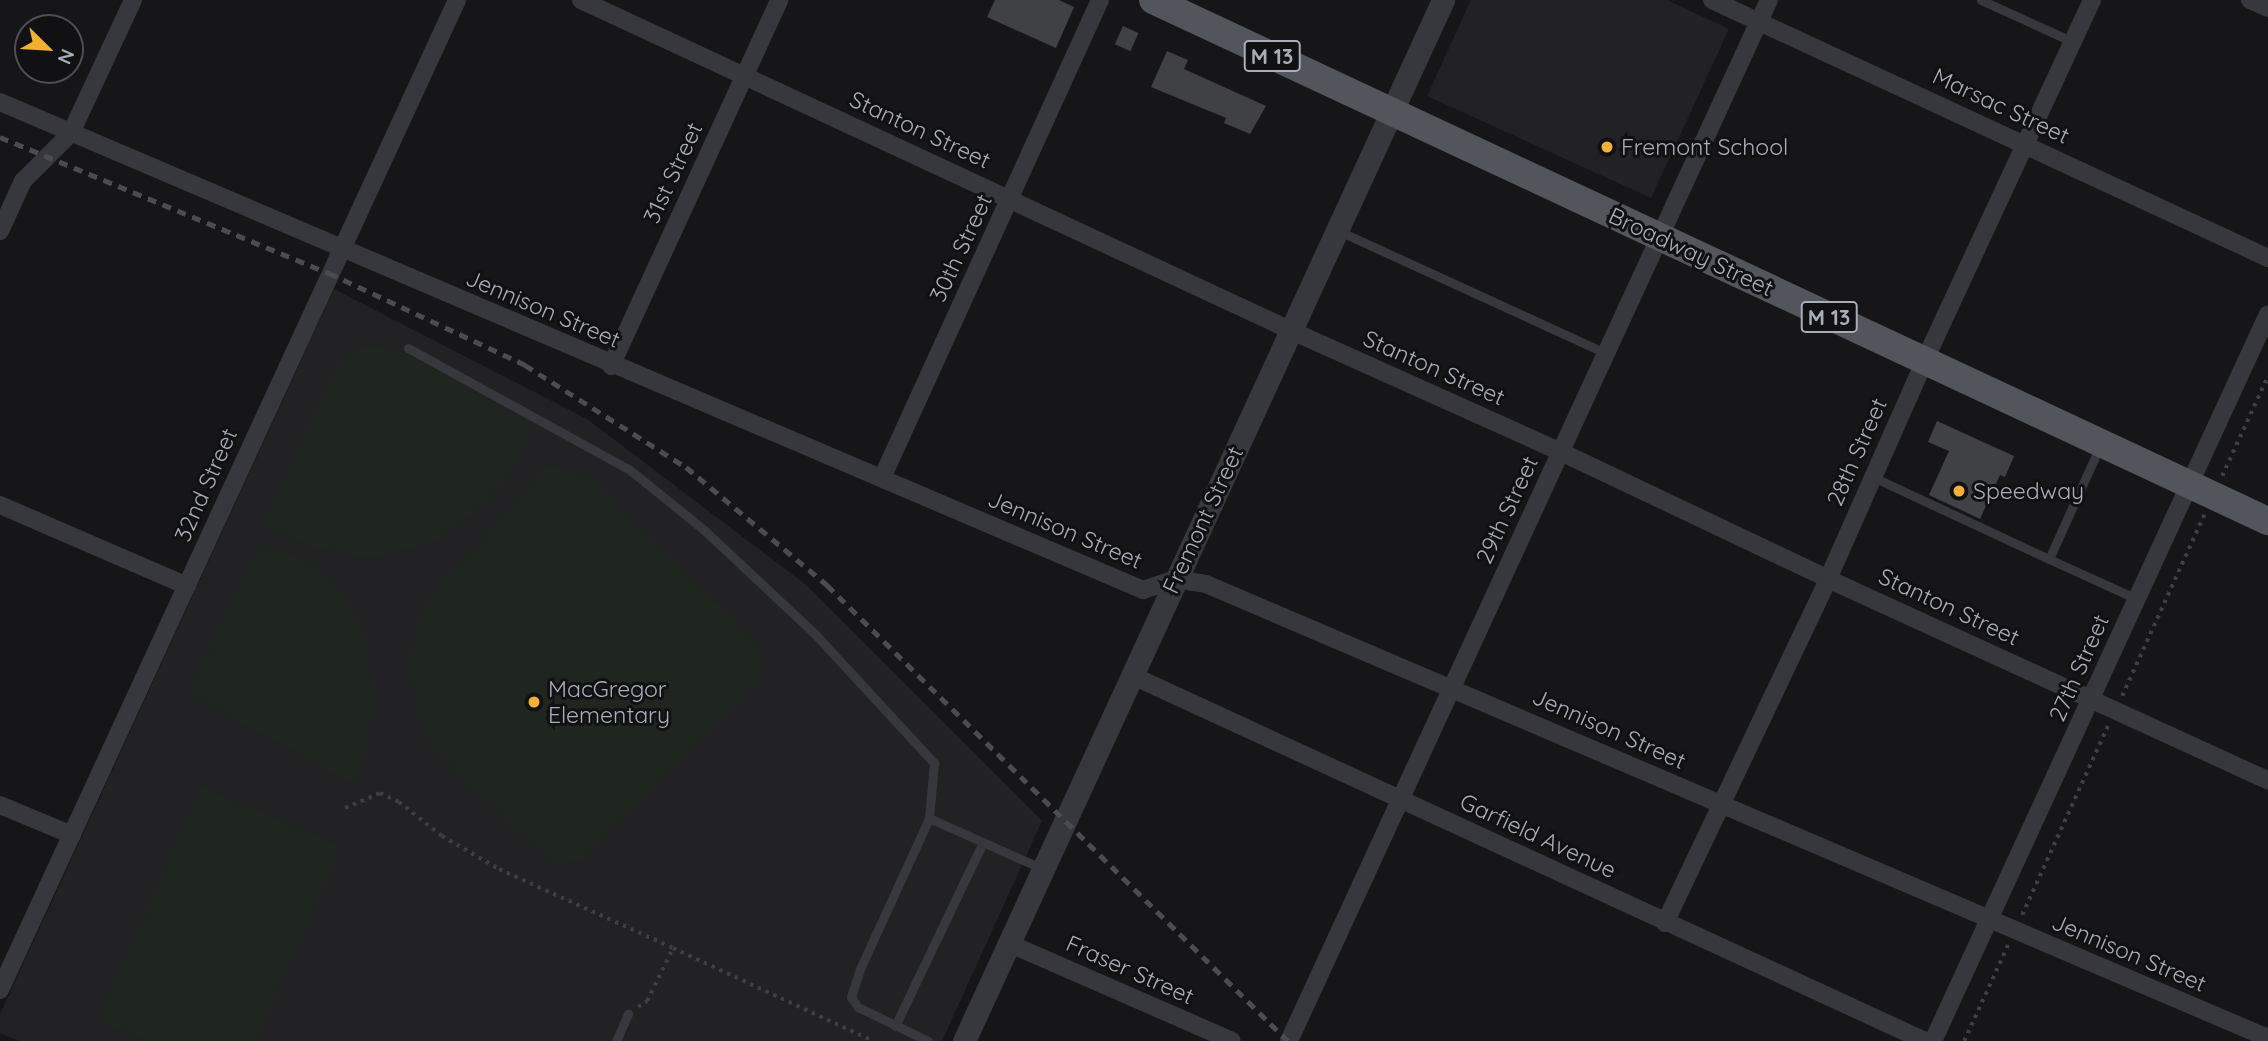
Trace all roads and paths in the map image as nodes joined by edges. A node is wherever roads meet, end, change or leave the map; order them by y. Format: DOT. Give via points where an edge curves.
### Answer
graph roads {
  1 [pos="133,0"];
  2 [pos="457,0"];
  3 [pos="581,0"];
  4 [pos="779,0"];
  5 [pos="1100,0"];
  6 [pos="1153,0"];
  7 [pos="1443,0"];
  8 [pos="1712,0"];
  9 [pos="1769,0"];
  10 [pos="1982,0"];
  11 [pos="2092,0"];
  12 [pos="2250,0"];
  13 [pos="2268,8"];
  14 [pos="1760,22"];
  15 [pos="2073,42"];
  16 [pos="745,75"];
  17 [pos="0,102"];
  18 [pos="1391,112"];
  19 [pos="71,133"];
  20 [pos="2027,144"];
  21 [pos="1010,199"];
  22 [pos="0,230"];
  23 [pos="1338,230"];
  24 [pos="1660,237"];
  25 [pos="341,248"];
  26 [pos="2268,258"];
  27 [pos="2268,314"];
  28 [pos="1292,331"];
  29 [pos="408,348"];
  30 [pos="1605,353"];
  31 [pos="1924,362"];
  32 [pos="611,366"];
  33 [pos="2101,444"];
  34 [pos="1561,452"];
  35 [pos="1873,477"];
  36 [pos="882,478"];
  37 [pos="2190,485"];
  38 [pos="0,505"];
  39 [pos="2268,522"];
  40 [pos="2049,559"];
  41 [pos="1175,579"];
  42 [pos="1828,579"];
  43 [pos="187,586"];
  44 [pos="2138,599"];
  45 [pos="1131,675"];
  46 [pos="1451,687"];
  47 [pos="2092,700"];
  48 [pos="2268,780"];
  49 [pos="1401,799"];
  50 [pos="0,805"];
  51 [pos="1722,805"];
  52 [pos="345,808"];
  53 [pos="929,818"];
  54 [pos="72,835"];
  55 [pos="983,842"];
  56 [pos="1042,869"];
  57 [pos="1990,921"];
  58 [pos="1665,923"];
  59 [pos="1008,943"];
  60 [pos="673,948"];
  61 [pos="0,990"];
  62 [pos="628,1014"];
  63 [pos="895,1026"];
  64 [pos="2264,1034"];
  65 [pos="616,1041"];
  66 [pos="873,1041"];
  67 [pos="928,1041"];
  68 [pos="964,1041"];
  69 [pos="1232,1041"];
  70 [pos="1289,1041"];
  71 [pos="1925,1041"];
  72 [pos="1933,1041"];
  1 -- 19 [label="street"];
  2 -- 25 [label="street, 32nd Street"];
  3 -- 16 [label="street, Stanton Street"];
  4 -- 16 [label="street, 31st Street"];
  5 -- 21 [label="street, 30th Street"];
  6 -- 18 [label="main road, Broadway Street / M 13"];
  7 -- 18 [label="street, Fremont Street"];
  8 -- 14 [label="street, Marsac Street"];
  9 -- 14 [label="street, 29th Street"];
  10 -- 15 [label="lane"];
  11 -- 15 [label="street, 28th Street"];
  12 -- 13 [label="street"];
  14 -- 20 [label="street, Marsac Street"];
  14 -- 24 [label="street, 29th Street"];
  15 -- 20 [label="street, 28th Street"];
  16 -- 21 [label="street, Stanton Street"];
  16 -- 32 [label="street, 31st Street"];
  17 -- 19 [label="street, Jennison Street"];
  18 -- 23 [label="street, Fremont Street"];
  18 -- 24 [label="main road, Broadway Street / M 13"];
  19 -- 22 [label="street" via="23,180"];
  19 -- 25 [label="street, Jennison Street"];
  20 -- 26 [label="street, Marsac Street"];
  20 -- 31 [label="street, 28th Street"];
  21 -- 28 [label="street, Stanton Street"];
  21 -- 36 [label="street, 30th Street"];
  23 -- 28 [label="street, Fremont Street"];
  23 -- 30 [label="lane"];
  24 -- 30 [label="street, 29th Street"];
  24 -- 31 [label="main road, Broadway Street / M 13"];
  25 -- 32 [label="street, Jennison Street"];
  25 -- 43 [label="street, 32nd Street"];
  27 -- 37 [label="street, 27th Street"];
  28 -- 34 [label="street, Stanton Street"];
  28 -- 41 [label="street, Fremont Street"];
  29 -- 53 [label="lane" via="630,470 704,530 815,634 934,763"];
  30 -- 34 [label="street, 29th Street"];
  31 -- 33 [label="main road, Broadway Street / M 13"];
  31 -- 35 [label="street, 28th Street"];
  32 -- 36 [label="street, Jennison Street"];
  33 -- 37 [label="main road, Broadway Street / M 13"];
  33 -- 40 [label="lane"];
  34 -- 42 [label="street, Stanton Street"];
  34 -- 46 [label="street, 29th Street"];
  35 -- 40 [label="lane"];
  35 -- 42 [label="street, 28th Street"];
  36 -- 41 [label="street, Jennison Street" via="1143,590"];
  37 -- 39 [label="main road, Broadway Street / M 13"];
  37 -- 44 [label="street, 27th Street"];
  38 -- 43 [label="street"];
  40 -- 44 [label="lane"];
  41 -- 45 [label="street, Fremont Street"];
  41 -- 46 [label="street, Jennison Street" via="1206,584"];
  42 -- 47 [label="street, Stanton Street"];
  42 -- 51 [label="street, 28th Street"];
  43 -- 54 [label="street, 32nd Street"];
  44 -- 47 [label="street, 27th Street"];
  45 -- 49 [label="street, Garfield Avenue"];
  45 -- 56 [label="street, Fremont Street"];
  46 -- 49 [label="street, 29th Street"];
  46 -- 51 [label="street, Jennison Street"];
  47 -- 48 [label="street, Stanton Street"];
  47 -- 57 [label="street, 27th Street"];
  49 -- 58 [label="street, Garfield Avenue"];
  49 -- 70 [label="street, 29th Street"];
  50 -- 54 [label="street"];
  51 -- 57 [label="street, Jennison Street"];
  51 -- 58 [label="street, 28th Street"];
  52 -- 60 [label="path" via="380,793 499,869"];
  53 -- 55 [label="lane"];
  53 -- 63 [label="lane" via="852,988 854,1003"];
  54 -- 61 [label="street, 32nd Street"];
  55 -- 56 [label="lane"];
  55 -- 63 [label="lane"];
  56 -- 59 [label="street, Fremont Street"];
  57 -- 64 [label="street, Jennison Street"];
  57 -- 72 [label="street, 27th Street"];
  58 -- 71 [label="street, Garfield Avenue"];
  59 -- 68 [label="street, Fremont Street"];
  59 -- 69 [label="street, Fraser Street"];
  60 -- 62 [label="path" via="647,1001"];
  60 -- 66 [label="path"];
  62 -- 65 [label="lane"];
  63 -- 67 [label="lane"];
}
